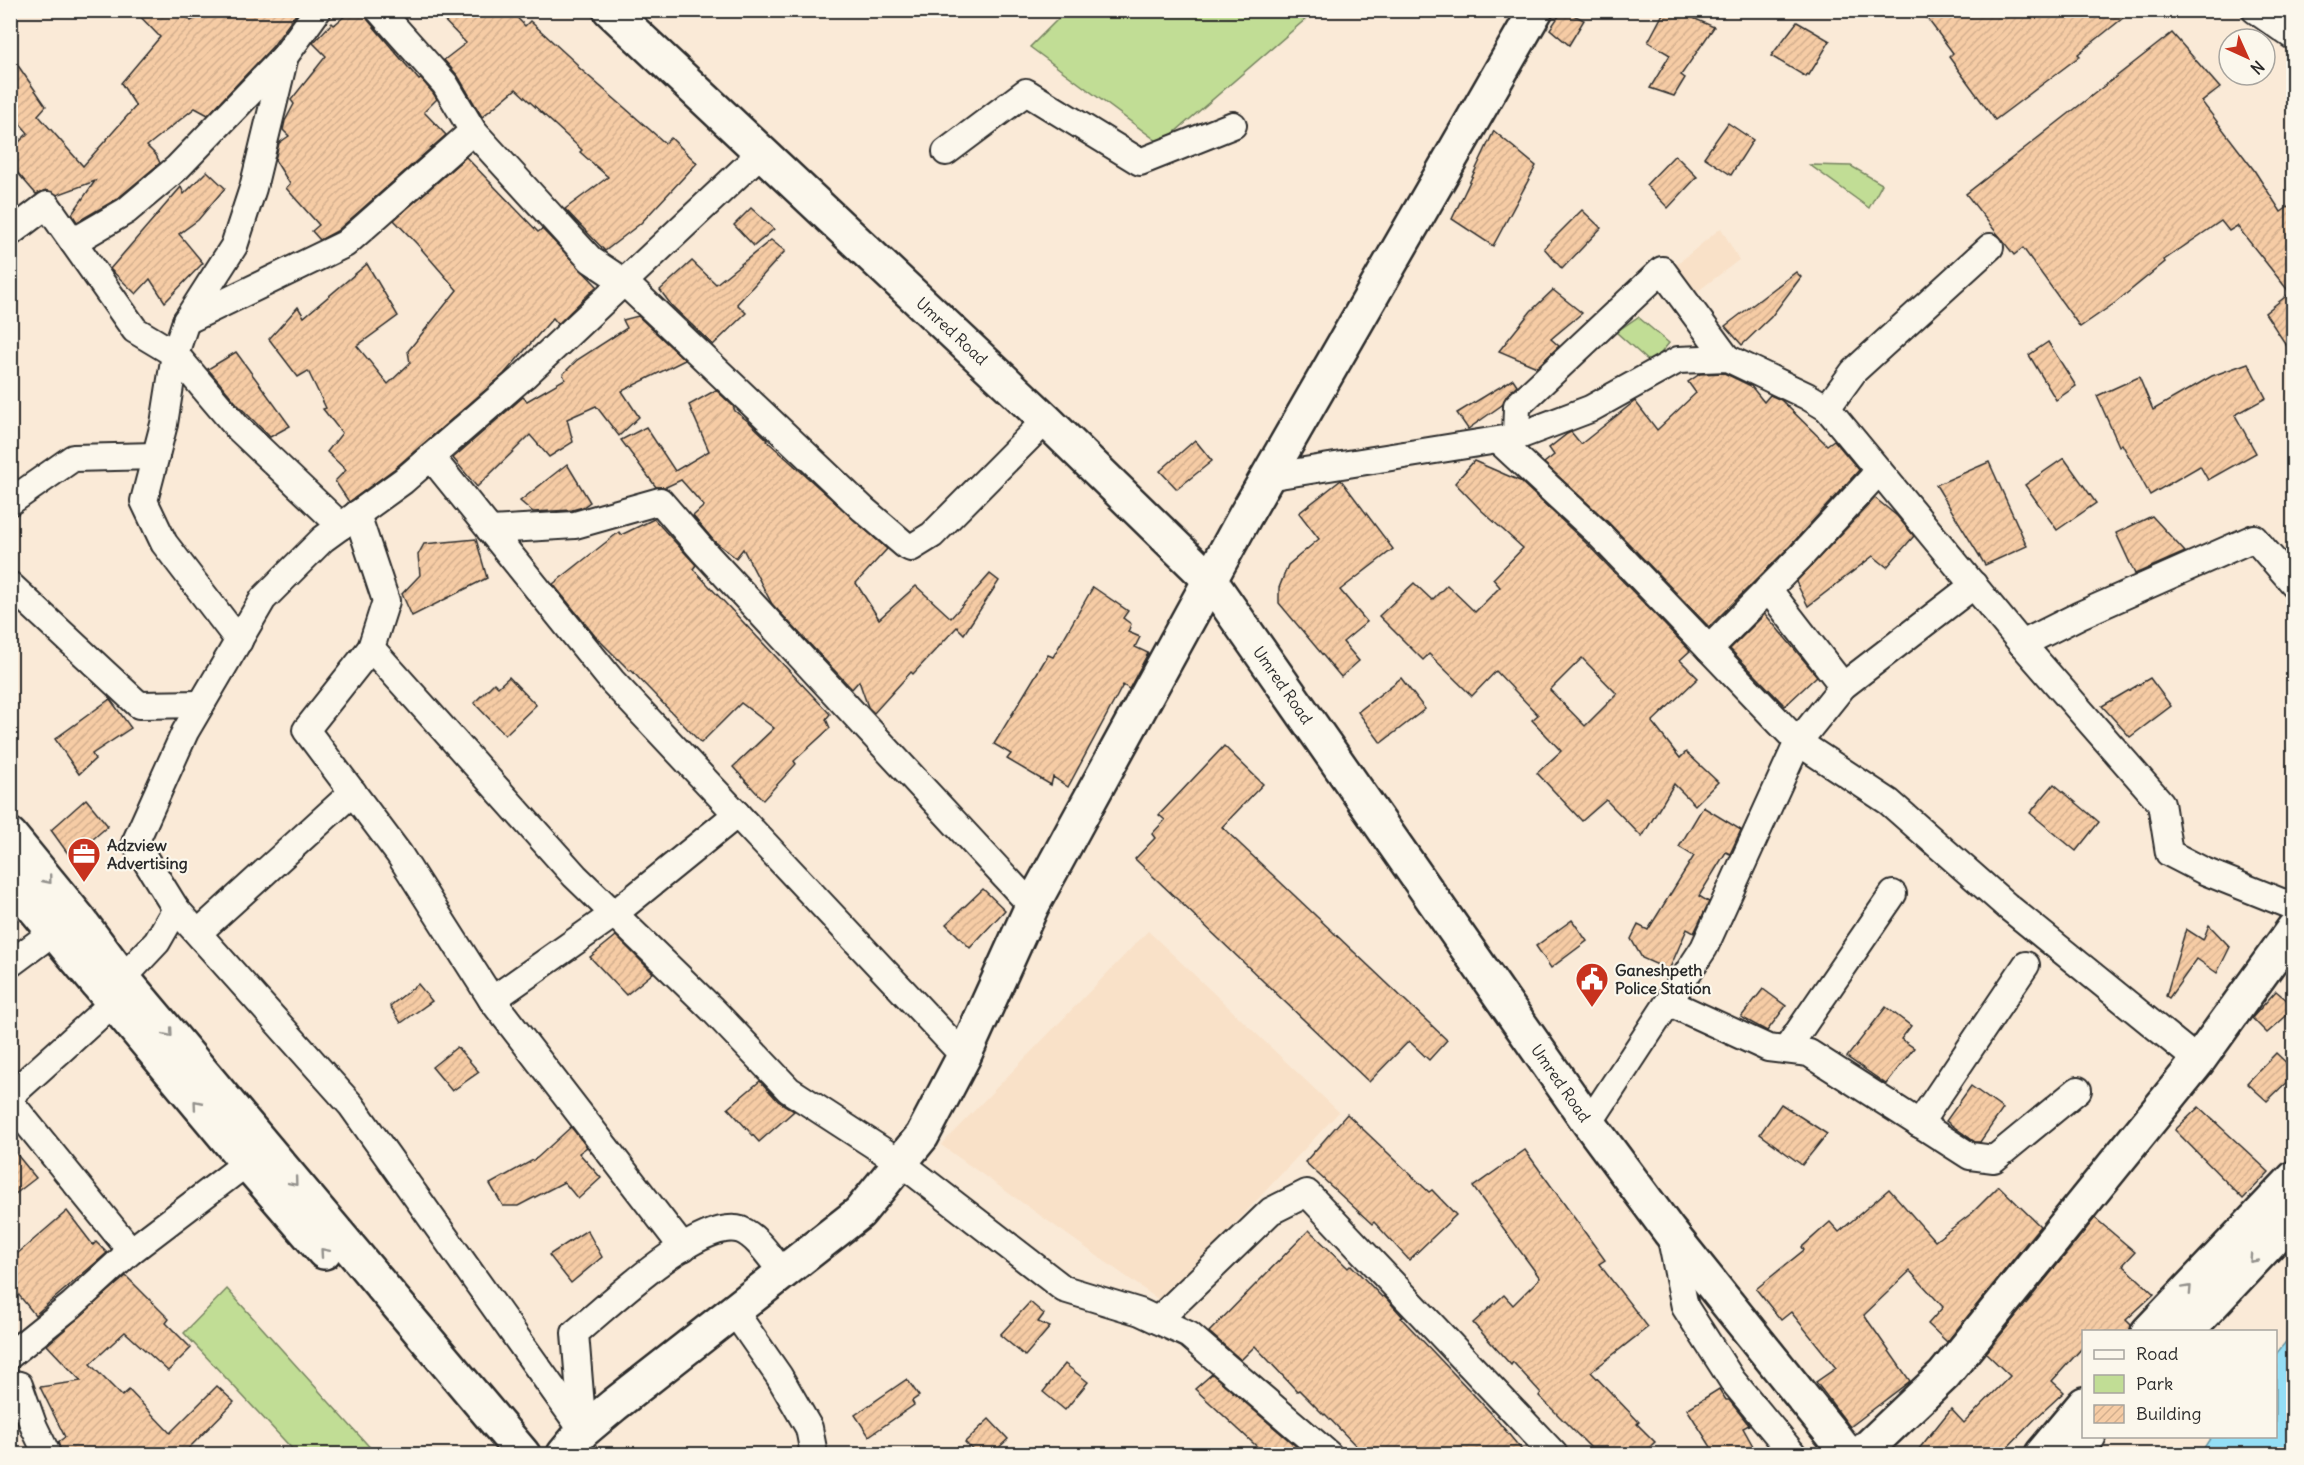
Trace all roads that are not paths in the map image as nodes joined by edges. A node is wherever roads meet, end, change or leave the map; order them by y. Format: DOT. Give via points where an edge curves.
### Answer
graph roads {
  1 [pos="318,10"];
  2 [pos="379,10"];
  3 [pos="610,10"];
  4 [pos="1536,10"];
  5 [pos="2255,10"];
  6 [pos="2294,37"];
  7 [pos="285,56"];
  8 [pos="1233,125"];
  9 [pos="473,131"];
  10 [pos="946,152"];
  11 [pos="761,153"];
  12 [pos="10,233"];
  13 [pos="73,242"];
  14 [pos="1990,248"];
  15 [pos="624,282"];
  16 [pos="186,321"];
  17 [pos="175,354"];
  18 [pos="1727,358"];
  19 [pos="1827,408"];
  20 [pos="1046,420"];
  21 [pos="1507,439"];
  22 [pos="156,456"];
  23 [pos="431,457"];
  24 [pos="1879,471"];
  25 [pos="1267,477"];
  26 [pos="10,502"];
  27 [pos="349,520"];
  28 [pos="490,530"];
  29 [pos="1210,580"];
  30 [pos="2294,584"];
  31 [pos="10,585"];
  32 [pos="1974,585"];
  33 [pos="1768,589"];
  34 [pos="238,640"];
  35 [pos="2022,644"];
  36 [pos="371,648"];
  37 [pos="1710,649"];
  38 [pos="1843,686"];
  39 [pos="201,704"];
  40 [pos="1798,742"];
  41 [pos="353,792"];
  42 [pos="737,814"];
  43 [pos="10,835"];
  44 [pos="10,879"];
  45 [pos="1893,894"];
  46 [pos="1032,906"];
  47 [pos="2294,908"];
  48 [pos="176,909"];
  49 [pos="614,914"];
  50 [pos="2294,928"];
  51 [pos="53,932"];
  52 [pos="198,933"];
  53 [pos="10,964"];
  54 [pos="2026,965"];
  55 [pos="118,991"];
  56 [pos="492,1000"];
  57 [pos="1670,1003"];
  58 [pos="1786,1050"];
  59 [pos="964,1056"];
  60 [pos="2198,1061"];
  61 [pos="2078,1090"];
  62 [pos="10,1096"];
  63 [pos="10,1102"];
  64 [pos="1589,1123"];
  65 [pos="1919,1124"];
  66 [pos="257,1156"];
  67 [pos="900,1162"];
  68 [pos="2294,1178"];
  69 [pos="2294,1217"];
  70 [pos="1669,1231"];
  71 [pos="683,1248"];
  72 [pos="131,1251"];
  73 [pos="783,1273"];
  74 [pos="734,1311"];
  75 [pos="1158,1320"];
  76 [pos="2150,1330"];
  77 [pos="2188,1330"];
  78 [pos="10,1355"];
  79 [pos="10,1383"];
  80 [pos="2082,1406"];
  81 [pos="2088,1438"];
  82 [pos="573,1443"];
  83 [pos="47,1455"];
  84 [pos="500,1455"];
  85 [pos="524,1455"];
  86 [pos="814,1455"];
  87 [pos="1328,1455"];
  88 [pos="1554,1455"];
  89 [pos="1793,1455"];
  90 [pos="1848,1455"];
  91 [pos="1861,1455"];
  92 [pos="2042,1455"];
  93 [pos="2072,1455"];
  1 -- 7 [label="street"];
  2 -- 9 [label="street" via="445,84"];
  3 -- 11 [label="street, Umred Road"];
  4 -- 25 [label="street"];
  5 -- 6 [label="street"];
  7 -- 13 [label="street" via="177,168 126,211"];
  7 -- 16 [label="street" via="253,188 234,246"];
  8 -- 10 [label="street" via="1140,162 1026,92"];
  9 -- 15 [label="street" via="591,260"];
  9 -- 16 [label="street" via="345,244"];
  11 -- 15 [label="street"];
  11 -- 20 [label="street, Umred Road"];
  12 -- 13 [label="street" via="46,205"];
  13 -- 17 [label="street" via="135,330"];
  14 -- 19 [label="street" via="1854,370"];
  15 -- 20 [label="street" via="863,509 911,548 932,535"];
  15 -- 23 [label="street"];
  16 -- 17 [label="street"];
  17 -- 22 [label="street"];
  17 -- 27 [label="street" via="237,427"];
  18 -- 19 [label="street"];
  18 -- 21 [label="street" via="1678,360 1590,409"];
  18 -- 21 [label="street" via="1662,270 1517,406"];
  19 -- 24 [label="street"];
  20 -- 29 [label="street, Umred Road"];
  21 -- 25 [label="street"];
  21 -- 37 [label="street"];
  22 -- 26 [label="street" via="73,458"];
  22 -- 34 [label="street" via="144,501 164,543"];
  23 -- 27 [label="street"];
  23 -- 28 [label="street"];
  24 -- 32 [label="street"];
  24 -- 33 [label="street"];
  25 -- 29 [label="street"];
  27 -- 34 [label="street" via="323,539 263,599"];
  27 -- 36 [label="street" via="386,601"];
  28 -- 42 [label="street" via="612,681"];
  28 -- 46 [label="street" via="575,525 660,501"];
  29 -- 46 [label="street"];
  29 -- 64 [label="street, Umred Road"];
  30 -- 35 [label="street" via="2254,538"];
  31 -- 39 [label="street" via="139,705"];
  32 -- 35 [label="street"];
  32 -- 38 [label="street"];
  33 -- 37 [label="street"];
  33 -- 38 [label="street"];
  34 -- 39 [label="street"];
  35 -- 47 [label="street" via="2161,803 2169,853"];
  36 -- 41 [label="street" via="306,730"];
  36 -- 49 [label="street" via="575,876"];
  37 -- 40 [label="street"];
  38 -- 40 [label="street"];
  39 -- 48 [label="street" via="135,843"];
  40 -- 57 [label="street" via="1704,948"];
  40 -- 60 [label="street" via="1889,802 2007,906"];
  41 -- 52 [label="street"];
  41 -- 56 [label="street" via="399,854"];
  42 -- 49 [label="street"];
  42 -- 59 [label="street"];
  43 -- 55 [label="street, one-way" via="79,919"];
  44 -- 51 [label="street"];
  45 -- 58 [label="street"];
  46 -- 59 [label="street"];
  48 -- 52 [label="street"];
  48 -- 55 [label="street" via="157,942"];
  49 -- 56 [label="street"];
  49 -- 67 [label="street" via="789,1090"];
  50 -- 60 [label="street"];
  51 -- 53 [label="street"];
  51 -- 55 [label="street"];
  52 -- 82 [label="street" via="351,1105"];
  54 -- 65 [label="street"];
  55 -- 62 [label="street"];
  55 -- 66 [label="street"];
  56 -- 71 [label="street"];
  57 -- 58 [label="street" via="1768,1048"];
  57 -- 64 [label="street"];
  58 -- 65 [label="street" via="1809,1053"];
  59 -- 67 [label="street" via="921,1136"];
  60 -- 91 [label="street" via="1944,1375"];
  61 -- 65 [label="street" via="1994,1159 1970,1156"];
  63 -- 72 [label="street"];
  64 -- 70 [label="street, Umred Road"];
  66 -- 72 [label="street"];
  84 -- 66 [label="street, one-way"];
  66 -- 85 [label="street, one-way"];
  67 -- 73 [label="street" via="859,1213"];
  67 -- 75 [label="street" via="1064,1289"];
  76 -- 68 [label="street, one-way"];
  69 -- 77 [label="street, one-way"];
  70 -- 89 [label="street" via="1685,1307 1732,1380"];
  70 -- 90 [label="street, Umred Road"];
  71 -- 73 [label="street" via="714,1231 737,1229 749,1234"];
  71 -- 82 [label="street" via="646,1273 575,1333"];
  72 -- 78 [label="street"];
  73 -- 74 [label="street"];
  74 -- 82 [label="street"];
  74 -- 86 [label="street" via="809,1428"];
  75 -- 87 [label="street" via="1189,1335"];
  75 -- 88 [label="street" via="1271,1211 1307,1193"];
  79 -- 83 [label="street" via="19,1385"];
  80 -- 92 [label="street"];
  81 -- 93 [label="street"];
}
